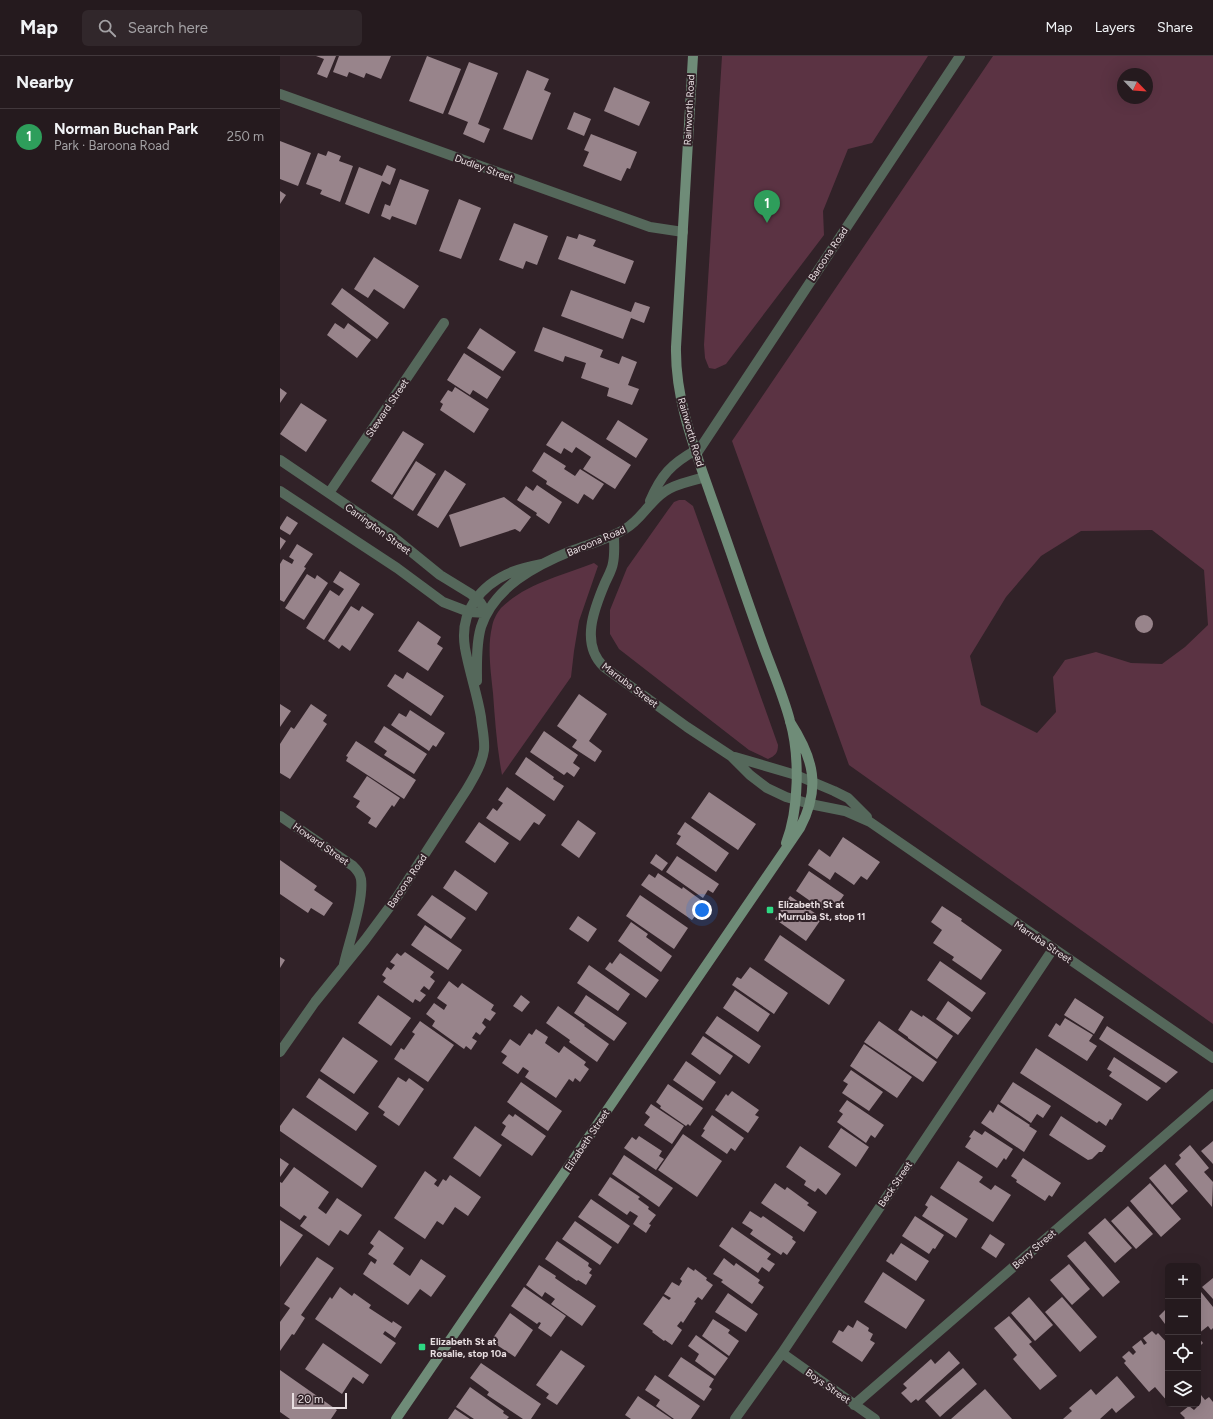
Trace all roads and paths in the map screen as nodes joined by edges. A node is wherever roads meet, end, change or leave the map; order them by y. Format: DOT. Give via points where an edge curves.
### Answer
graph roads {
  1 [pos="692,56"];
  2 [pos="960,56"];
  3 [pos="282,97"];
  4 [pos="683,232"];
  5 [pos="444,323"];
  6 [pos="697,451"];
  7 [pos="280,460"];
  8 [pos="704,477"];
  9 [pos="280,491"];
  10 [pos="329,493"];
  11 [pos="645,510"];
  12 [pos="614,535"];
  13 [pos="542,564"];
  14 [pos="476,598"];
  15 [pos="469,612"];
  16 [pos="487,613"];
  17 [pos="477,691"];
  18 [pos="790,722"];
  19 [pos="731,756"];
  20 [pos="796,775"];
  21 [pos="812,782"];
  22 [pos="795,800"];
  23 [pos="810,804"];
  24 [pos="280,816"];
  25 [pos="874,824"];
  26 [pos="779,861"];
  27 [pos="1053,949"];
  28 [pos="343,968"];
  29 [pos="280,1052"];
  30 [pos="1213,1058"];
  31 [pos="1213,1094"];
  32 [pos="782,1353"];
  33 [pos="854,1404"];
  34 [pos="396,1419"];
  35 [pos="735,1419"];
  36 [pos="875,1419"];
  1 -- 4 [label="street, Rainworth Road"];
  2 -- 6 [label="street, Baroona Road"];
  3 -- 4 [label="street, Dudley Street" via="650,227"];
  4 -- 6 [label="street, Rainworth Road" via="676,355 680,395"];
  5 -- 10 [label="street, Steward Street"];
  6 -- 8 [label="street, Rainworth Road"];
  6 -- 11 [label="street, Baroona Road" via="678,461 667,471"];
  7 -- 10 [label="street, Carrington Street"];
  8 -- 11 [label="street, Baroona Road" via="671,487"];
  8 -- 18 [label="street, Rainworth Road"];
  9 -- 15 [label="street, Carrington Street" via="397,568 441,601"];
  10 -- 14 [label="street, Carrington Street" via="392,536 429,568"];
  11 -- 12 [label="street, Baroona Road" via="630,526"];
  12 -- 13 [label="street, Baroona Road"];
  12 -- 19 [label="street, Marruba Street" via="613,564 592,620 591,636 595,655 601,664 616,676"];
  13 -- 14 [label="street, Baroona Road" via="502,576"];
  13 -- 16 [label="street, Baroona Road" via="506,589"];
  14 -- 15 [label="street, Baroona Road"];
  14 -- 16 [label="street"];
  15 -- 16 [label="street, Carrington Street"];
  15 -- 17 [label="street, Baroona Road" via="464,644"];
  16 -- 17 [label="street, Baroona Road" via="479,638"];
  17 -- 28 [label="street, Baroona Road" via="484,743 477,772 396,898"];
  18 -- 20 [label="street, Rainworth Road"];
  18 -- 21 [label="street, Rainworth Road" via="806,749"];
  19 -- 20 [label="street, Marruba Street"];
  19 -- 22 [label="street, Marruba Street" via="758,782 776,793"];
  20 -- 21 [label="street, Marruba Street"];
  20 -- 22 [label="street, Elizabeth Street"];
  21 -- 23 [label="street, Elizabeth Street"];
  21 -- 25 [label="street, Marruba Street" via="846,797"];
  22 -- 23 [label="street, Marruba Street"];
  22 -- 26 [label="street, Elizabeth Street" via="789,833"];
  23 -- 25 [label="street, Marruba Street" via="861,817"];
  23 -- 26 [label="street, Elizabeth Street" via="800,828"];
  24 -- 28 [label="street, Howard Street" via="353,866 360,875 357,910"];
  25 -- 27 [label="street, Marruba Street"];
  26 -- 34 [label="street, Elizabeth Street"];
  27 -- 30 [label="street, Marruba Street"];
  27 -- 32 [label="street, Beck Street"];
  28 -- 29 [label="street, Baroona Road"];
  31 -- 33 [label="street, Berry Street"];
  32 -- 33 [label="street, Boys Street"];
  32 -- 35 [label="street, Beck Street"];
  33 -- 36 [label="street, Boys Street"];
}
